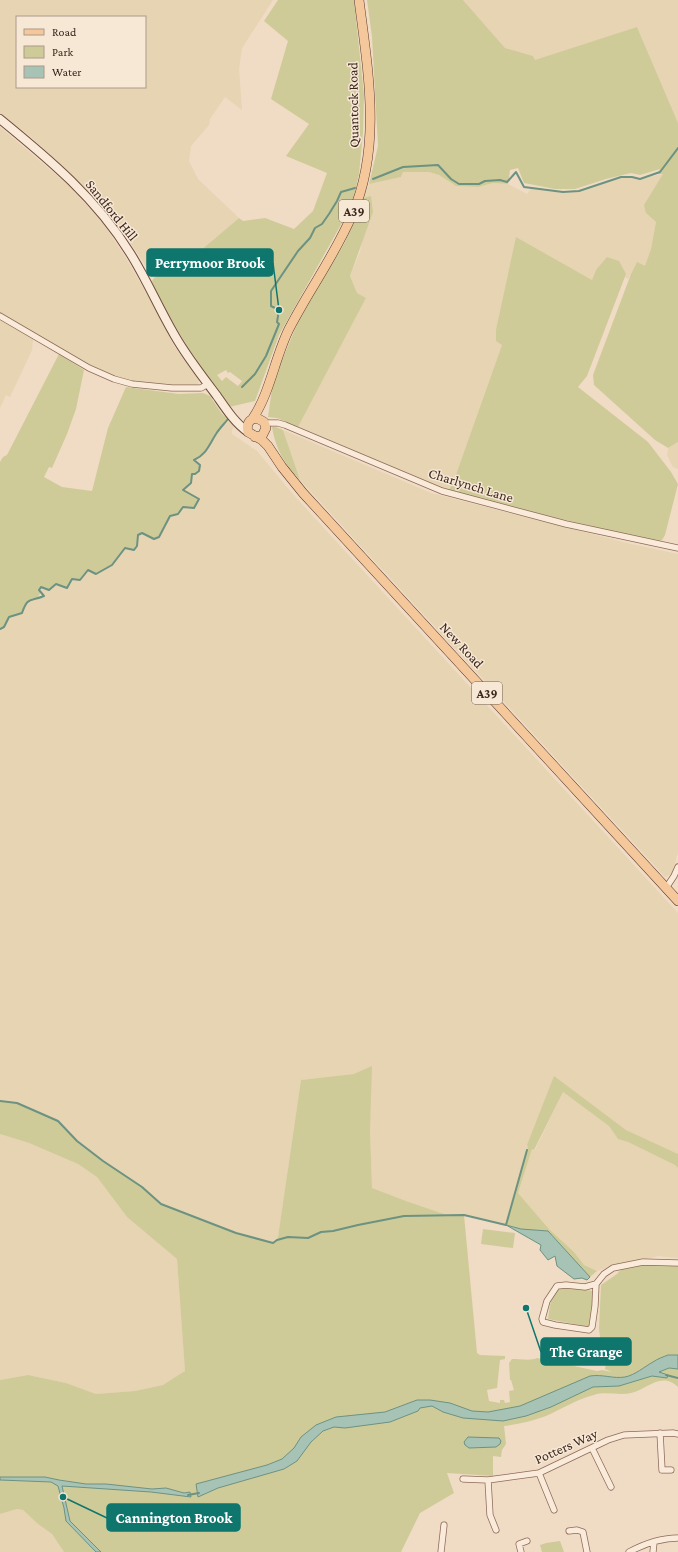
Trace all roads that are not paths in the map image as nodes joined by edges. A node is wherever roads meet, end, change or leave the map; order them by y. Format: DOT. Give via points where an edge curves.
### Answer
graph roads {
  1 [pos="359,0"];
  2 [pos="0,119"];
  3 [pos="0,316"];
  4 [pos="208,384"];
  5 [pos="261,402"];
  6 [pos="232,416"];
  7 [pos="252,419"];
  8 [pos="265,424"];
  9 [pos="252,435"];
  10 [pos="273,452"];
  11 [pos="678,548"];
  12 [pos="678,867"];
  13 [pos="666,888"];
  14 [pos="678,901"];
  15 [pos="678,1263"];
  16 [pos="596,1284"];
  17 [pos="660,1433"];
  18 [pos="678,1434"];
  19 [pos="592,1448"];
  20 [pos="671,1470"];
  21 [pos="539,1473"];
  22 [pos="464,1479"];
  23 [pos="488,1480"];
  24 [pos="611,1487"];
  25 [pos="554,1510"];
  26 [pos="444,1525"];
  27 [pos="496,1530"];
  28 [pos="569,1531"];
  29 [pos="678,1538"];
  30 [pos="527,1541"];
  31 [pos="654,1542"];
  32 [pos="441,1552"];
  33 [pos="521,1552"];
  34 [pos="587,1552"];
  35 [pos="629,1552"];
  36 [pos="653,1552"];
  1 -- 5 [label="main road, Quantock Road / A39" via="368,70 370,112 368,155 362,190 353,215 287,333"];
  2 -- 4 [label="main road, Sandford Hill" via="82,191 112,227 131,254 175,336"];
  3 -- 4 [label="street" via="90,368 119,381 172,388 201,388"];
  4 -- 6 [label="main road, Sandford Hill"];
  5 -- 7 [label="main road, Quantock Road / A39"];
  5 -- 8 [label="main road, Quantock Road / A39"];
  6 -- 7 [label="main road" via="242,420"];
  6 -- 9 [label="main road, Sandford Hill"];
  7 -- 8 [label="main road" via="257,418"];
  7 -- 9 [label="main road, A39" via="247,426"];
  8 -- 9 [label="main road" via="262,436"];
  8 -- 10 [label="main road, New Road / A39"];
  8 -- 11 [label="street, Charlynch Lane" via="285,425 442,491 566,524"];
  9 -- 10 [label="main road, New Road / A39" via="262,440"];
  10 -- 13 [label="main road, New Road / A39" via="282,468 303,493"];
  12 -- 13 [label="street"];
  13 -- 14 [label="main road, A39"];
  15 -- 16 [label="street" via="643,1262 613,1268"];
  16 -- 16 [label="street" via="592,1328 589,1330 543,1322 548,1301 557,1286 585,1287"];
  17 -- 18 [label="street, Potters Way"];
  17 -- 19 [label="street, Potters Way" via="624,1435"];
  17 -- 20 [label="street" via="662,1470"];
  19 -- 21 [label="street, Potters Way"];
  19 -- 24 [label="street"];
  21 -- 23 [label="street, Potters Way"];
  21 -- 25 [label="street"];
  22 -- 23 [label="street, Potters Way"];
  23 -- 27 [label="street" via="490,1515"];
  26 -- 32 [label="street"];
  28 -- 34 [label="street" via="583,1532"];
  29 -- 31 [label="street"];
  30 -- 33 [label="street" via="519,1544"];
  31 -- 35 [label="street"];
  31 -- 36 [label="street"];
}
